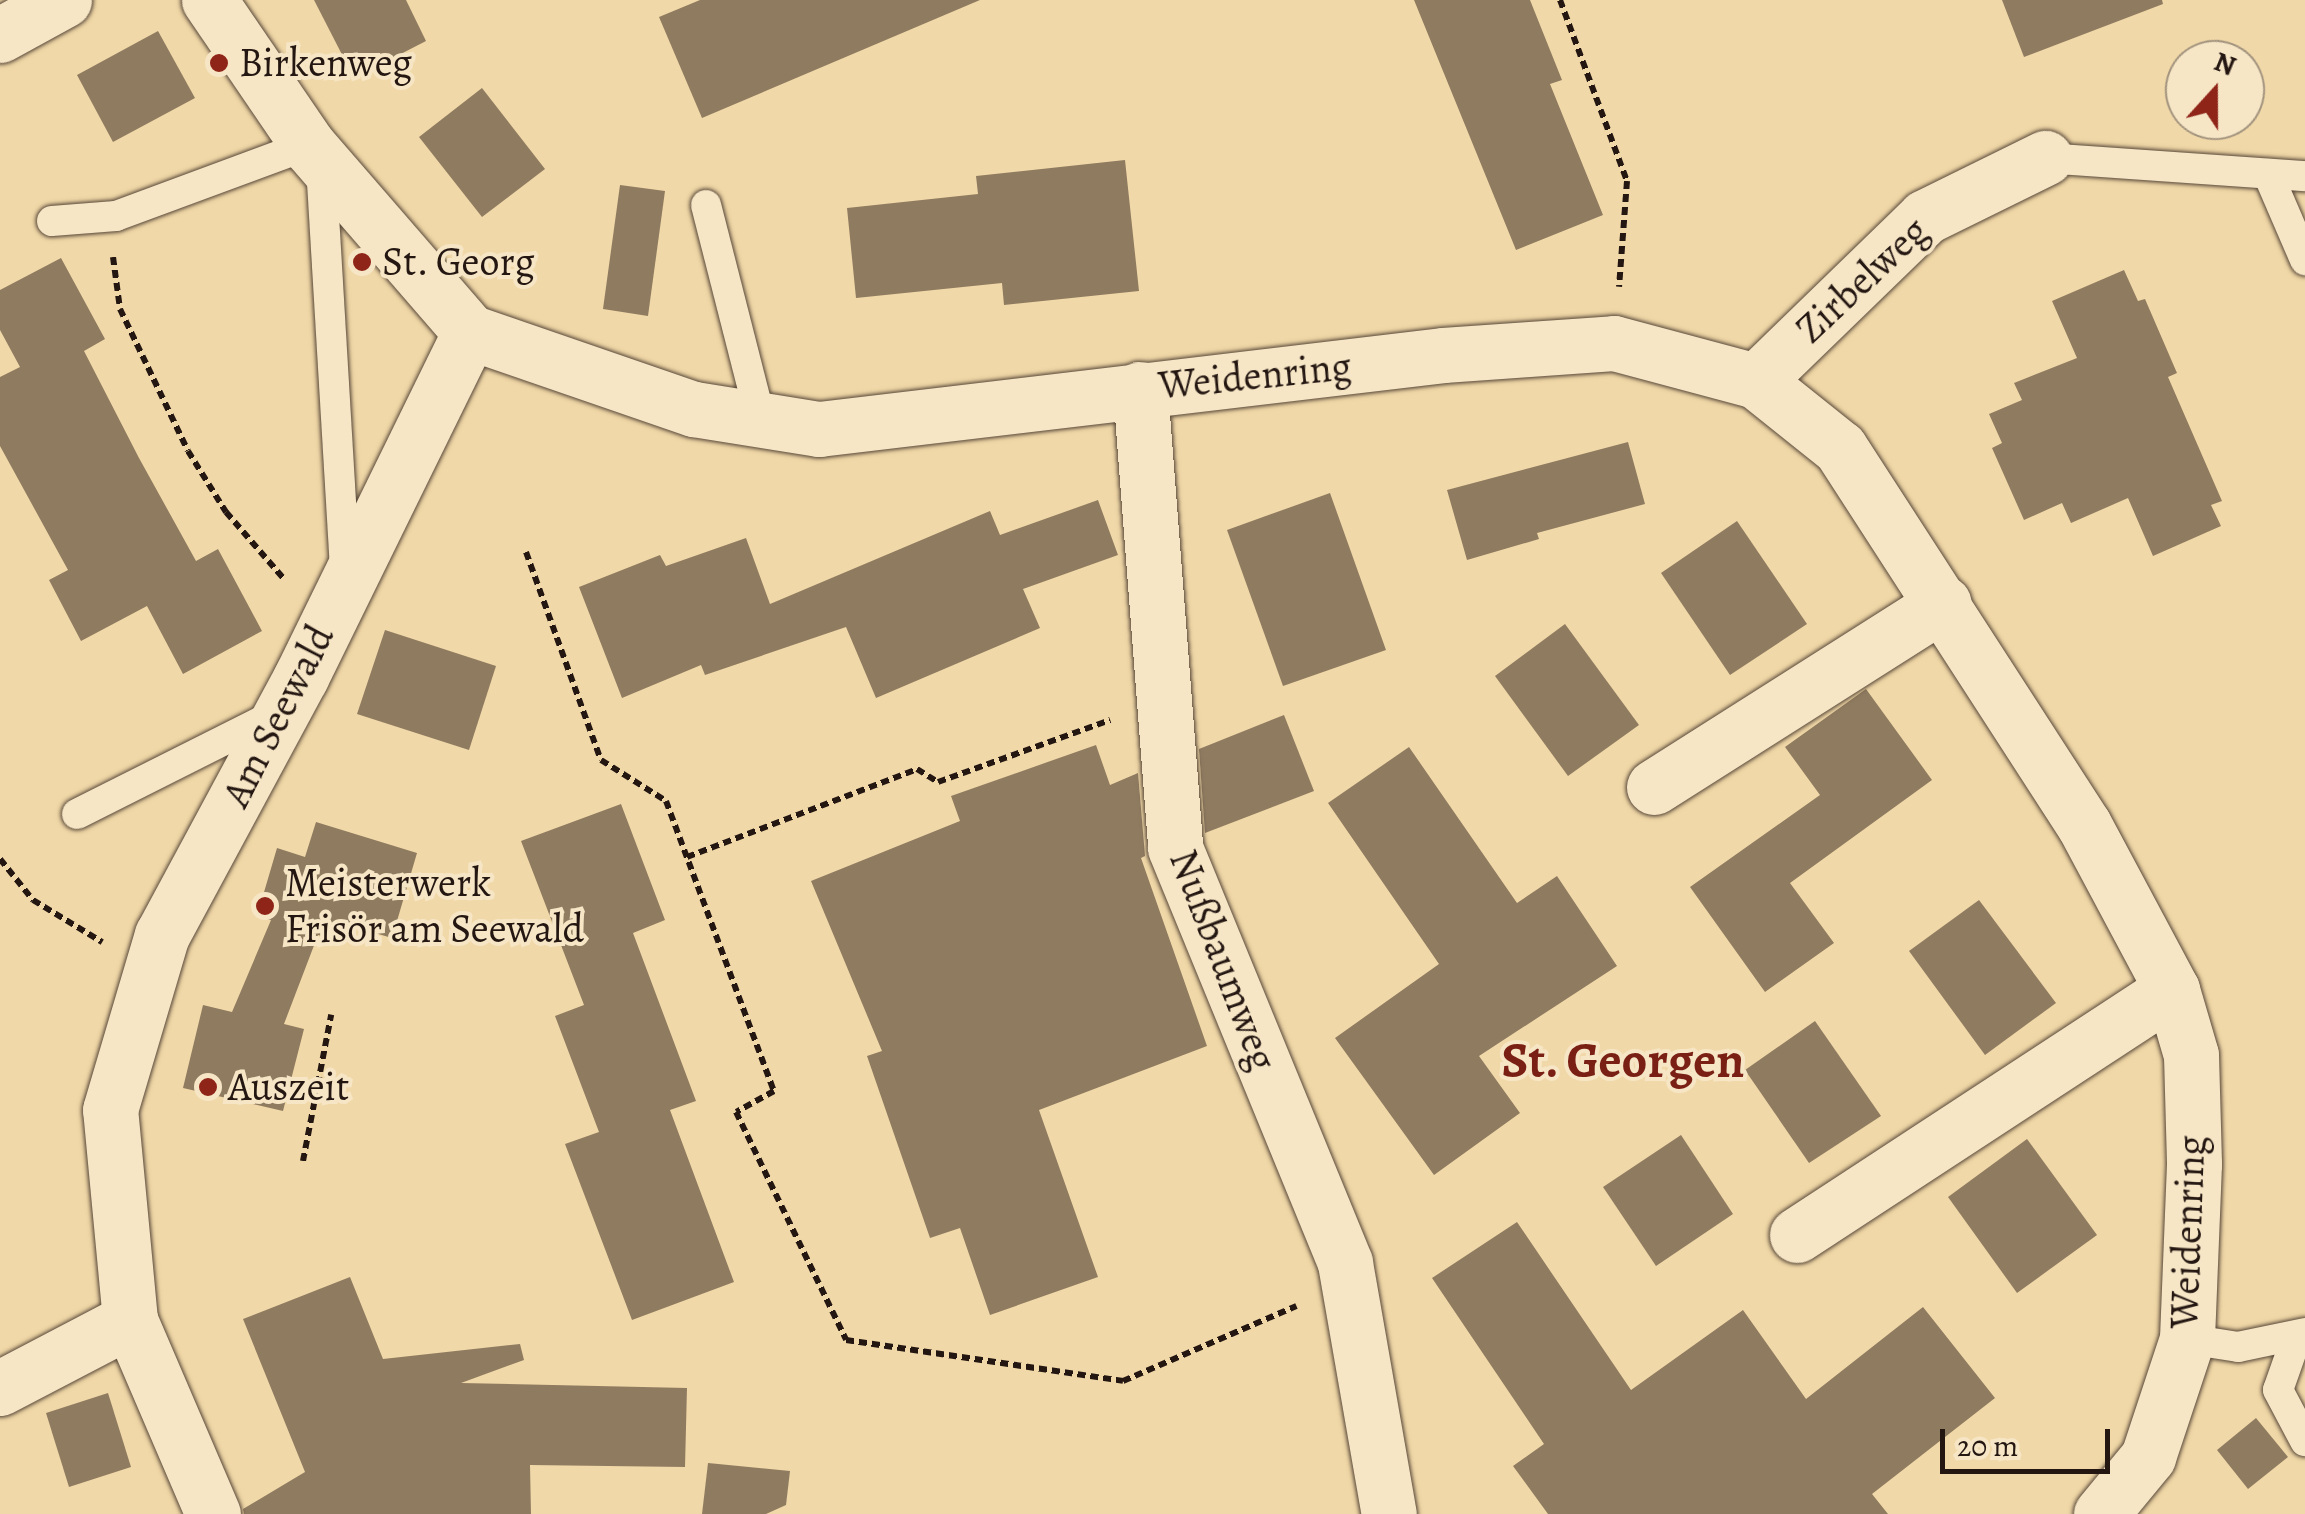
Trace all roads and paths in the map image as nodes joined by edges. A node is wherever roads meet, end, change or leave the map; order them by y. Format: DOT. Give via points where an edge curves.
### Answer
graph roads {
  1 [pos="64,0"];
  2 [pos="209,0"];
  3 [pos="1560,0"];
  4 [pos="0,35"];
  5 [pos="314,154"];
  6 [pos="2045,158"];
  7 [pos="2268,174"];
  8 [pos="2305,176"];
  9 [pos="706,205"];
  10 [pos="116,216"];
  11 [pos="52,220"];
  12 [pos="2305,260"];
  13 [pos="470,332"];
  14 [pos="1614,344"];
  15 [pos="1756,381"];
  16 [pos="1140,388"];
  17 [pos="761,420"];
  18 [pos="526,552"];
  19 [pos="342,592"];
  20 [pos="1944,603"];
  21 [pos="1164,701"];
  22 [pos="283,710"];
  23 [pos="1654,787"];
  24 [pos="77,814"];
  25 [pos="688,858"];
  26 [pos="0,859"];
  27 [pos="156,958"];
  28 [pos="2172,990"];
  29 [pos="331,1015"];
  30 [pos="303,1162"];
  31 [pos="1797,1234"];
  32 [pos="1348,1284"];
  33 [pos="130,1320"];
  34 [pos="2301,1335"];
  35 [pos="2187,1338"];
  36 [pos="0,1388"];
  37 [pos="2305,1441"];
  38 [pos="213,1514"];
  39 [pos="1389,1514"];
  40 [pos="2100,1514"];
  1 -- 4 [label="street"];
  2 -- 5 [label="street"];
  3 -- 14 [label="path" via="1627,181"];
  5 -- 10 [label="lane"];
  5 -- 13 [label="street"];
  5 -- 19 [label="lane"];
  6 -- 7 [label="lane, Zirbelweg"];
  6 -- 15 [label="street, Zirbelweg" via="1925,217"];
  7 -- 8 [label="lane, Zirbelweg"];
  7 -- 12 [label="lane"];
  9 -- 17 [label="lane"];
  10 -- 11 [label="lane"];
  10 -- 19 [label="path" via="120,309 188,450 260,556 286,582"];
  13 -- 17 [label="street, Weidenring" via="694,410"];
  13 -- 19 [label="street, Am Seewald"];
  14 -- 15 [label="street, Weidenring"];
  14 -- 16 [label="street, Weidenring"];
  15 -- 20 [label="street, Weidenring" via="1840,448"];
  16 -- 17 [label="street, Weidenring" via="819,429"];
  16 -- 21 [label="street, Nußbaumweg"];
  18 -- 25 [label="path" via="600,760 666,800"];
  19 -- 22 [label="street, Am Seewald"];
  20 -- 23 [label="street"];
  20 -- 28 [label="street, Weidenring" via="2084,825"];
  21 -- 25 [label="path" via="938,782 917,769"];
  21 -- 32 [label="street, Nußbaumweg" via="1174,848"];
  22 -- 24 [label="lane"];
  22 -- 27 [label="street, Am Seewald" via="162,935"];
  25 -- 32 [label="path" via="774,1091 736,1112 846,1340 1123,1381"];
  26 -- 27 [label="path" via="32,900 89,938"];
  27 -- 33 [label="street, Am Seewald" via="110,1110"];
  28 -- 31 [label="street"];
  28 -- 35 [label="street, Weidenring" via="2190,1055 2194,1164"];
  29 -- 30 [label="path"];
  32 -- 39 [label="street, Nußbaumweg"];
  33 -- 36 [label="street"];
  33 -- 38 [label="street, Am Seewald"];
  34 -- 35 [label="lane" via="2238,1347"];
  34 -- 37 [label="lane" via="2278,1390"];
  35 -- 40 [label="street, Weidenring" via="2148,1456"];
}
